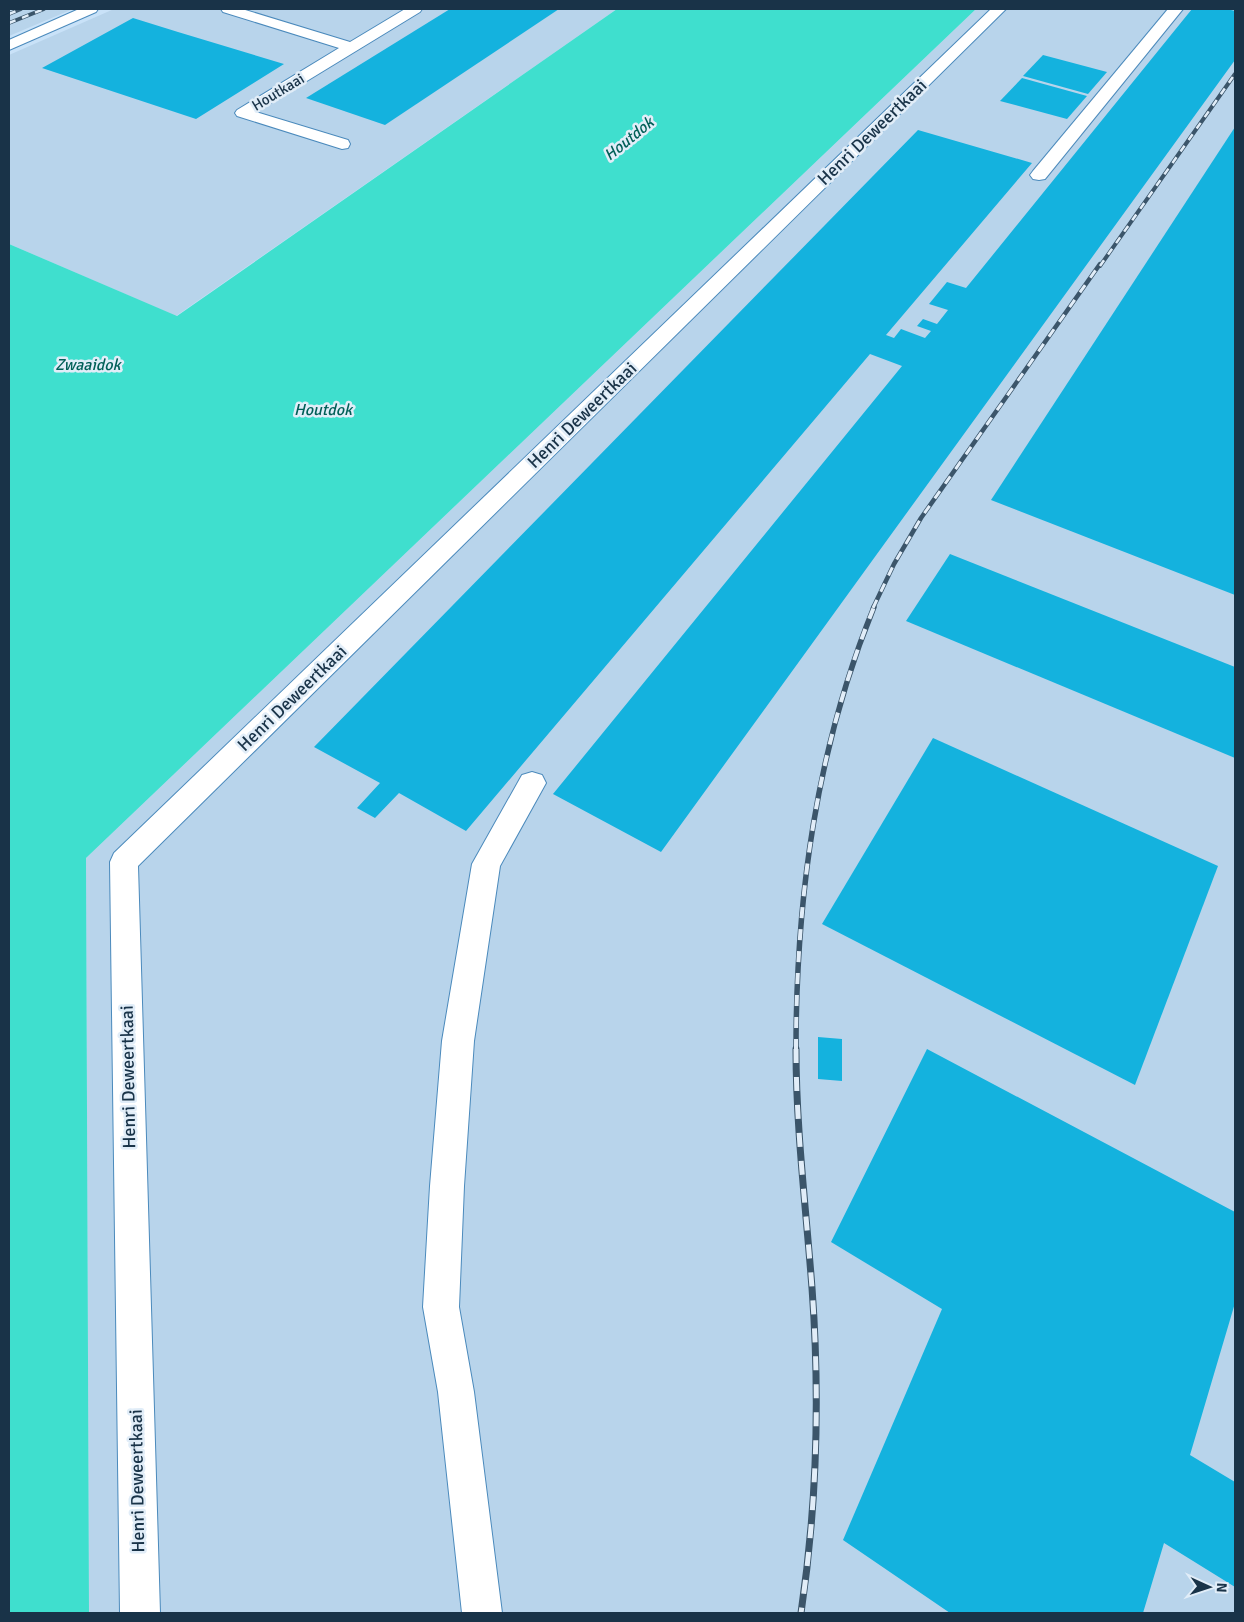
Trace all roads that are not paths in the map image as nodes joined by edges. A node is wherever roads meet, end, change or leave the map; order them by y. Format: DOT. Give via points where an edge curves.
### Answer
graph roads {
  1 [pos="91,9"];
  2 [pos="228,9"];
  3 [pos="415,9"];
  4 [pos="999,9"];
  5 [pos="1176,9"];
  6 [pos="9,45"];
  7 [pos="350,47"];
  8 [pos="342,144"];
  9 [pos="1039,175"];
  10 [pos="532,783"];
  11 [pos="140,1613"];
  12 [pos="482,1613"];
  1 -- 6 [label="street"];
  2 -- 7 [label="street"];
  3 -- 7 [label="street, Houtkaai"];
  4 -- 11 [label="street, Henri Deweertkaai" via="124,862"];
  5 -- 9 [label="street"];
  7 -- 8 [label="street, Houtkaai" via="243,113"];
  10 -- 12 [label="street" via="486,864 458,1041 447,1186 442,1307 456,1392"];
}
